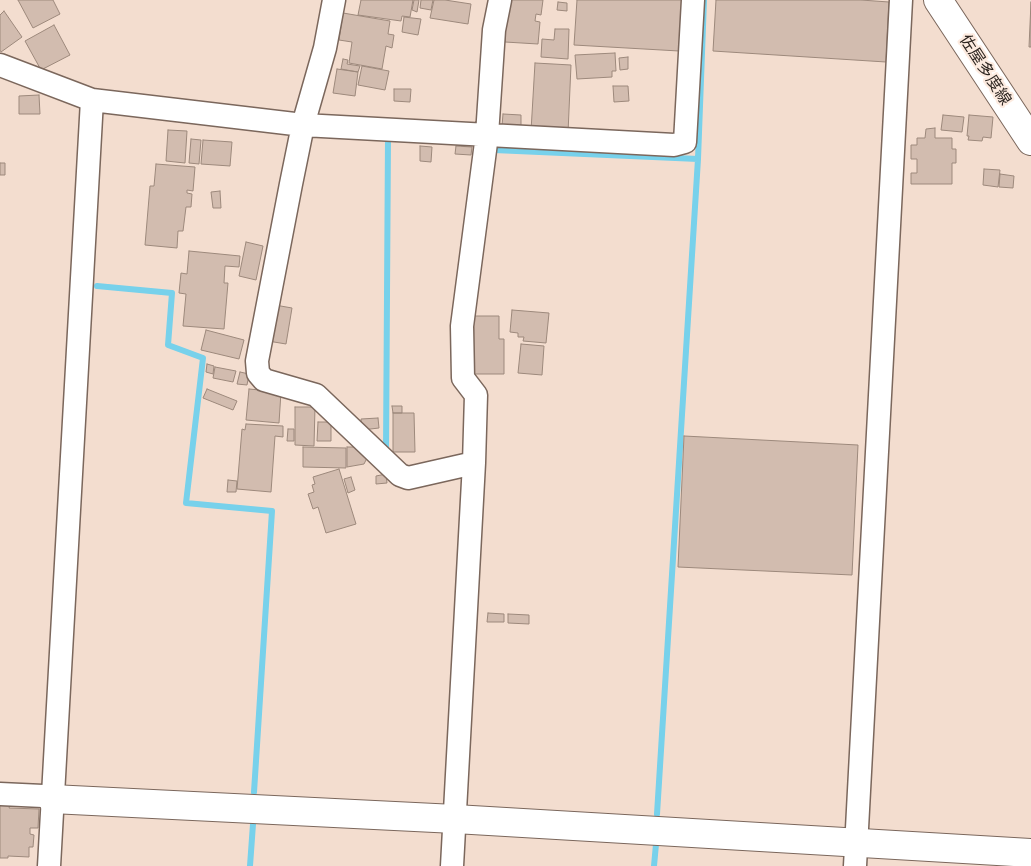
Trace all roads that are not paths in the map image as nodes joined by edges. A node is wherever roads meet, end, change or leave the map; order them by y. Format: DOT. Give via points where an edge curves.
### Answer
graph roads {
  1 [pos="334,0"];
  2 [pos="500,0"];
  3 [pos="693,0"];
  4 [pos="901,0"];
  5 [pos="938,0"];
  6 [pos="0,66"];
  7 [pos="92,100"];
  8 [pos="303,125"];
  9 [pos="488,135"];
  10 [pos="1031,141"];
  11 [pos="474,463"];
  12 [pos="0,794"];
  13 [pos="52,799"];
  14 [pos="455,819"];
  15 [pos="1031,853"];
  16 [pos="856,855"];
  17 [pos="48,866"];
  18 [pos="452,866"];
  1 -- 8 [label="street" via="325,48"];
  2 -- 9 [label="street" via="494,30"];
  3 -- 9 [label="street" via="685,142 674,145"];
  4 -- 16 [label="street"];
  5 -- 10 [label="street, 佐屋多度線"];
  6 -- 7 [label="street"];
  7 -- 8 [label="street"];
  7 -- 13 [label="street"];
  8 -- 9 [label="street"];
  8 -- 11 [label="street" via="257,361 258,373 264,380 316,395 400,475 408,478"];
  9 -- 11 [label="street" via="462,326 463,378 476,396"];
  11 -- 14 [label="street"];
  12 -- 13 [label="street"];
  13 -- 14 [label="street"];
  13 -- 17 [label="street"];
  14 -- 16 [label="street"];
  14 -- 18 [label="street"];
  15 -- 16 [label="street"];
}
